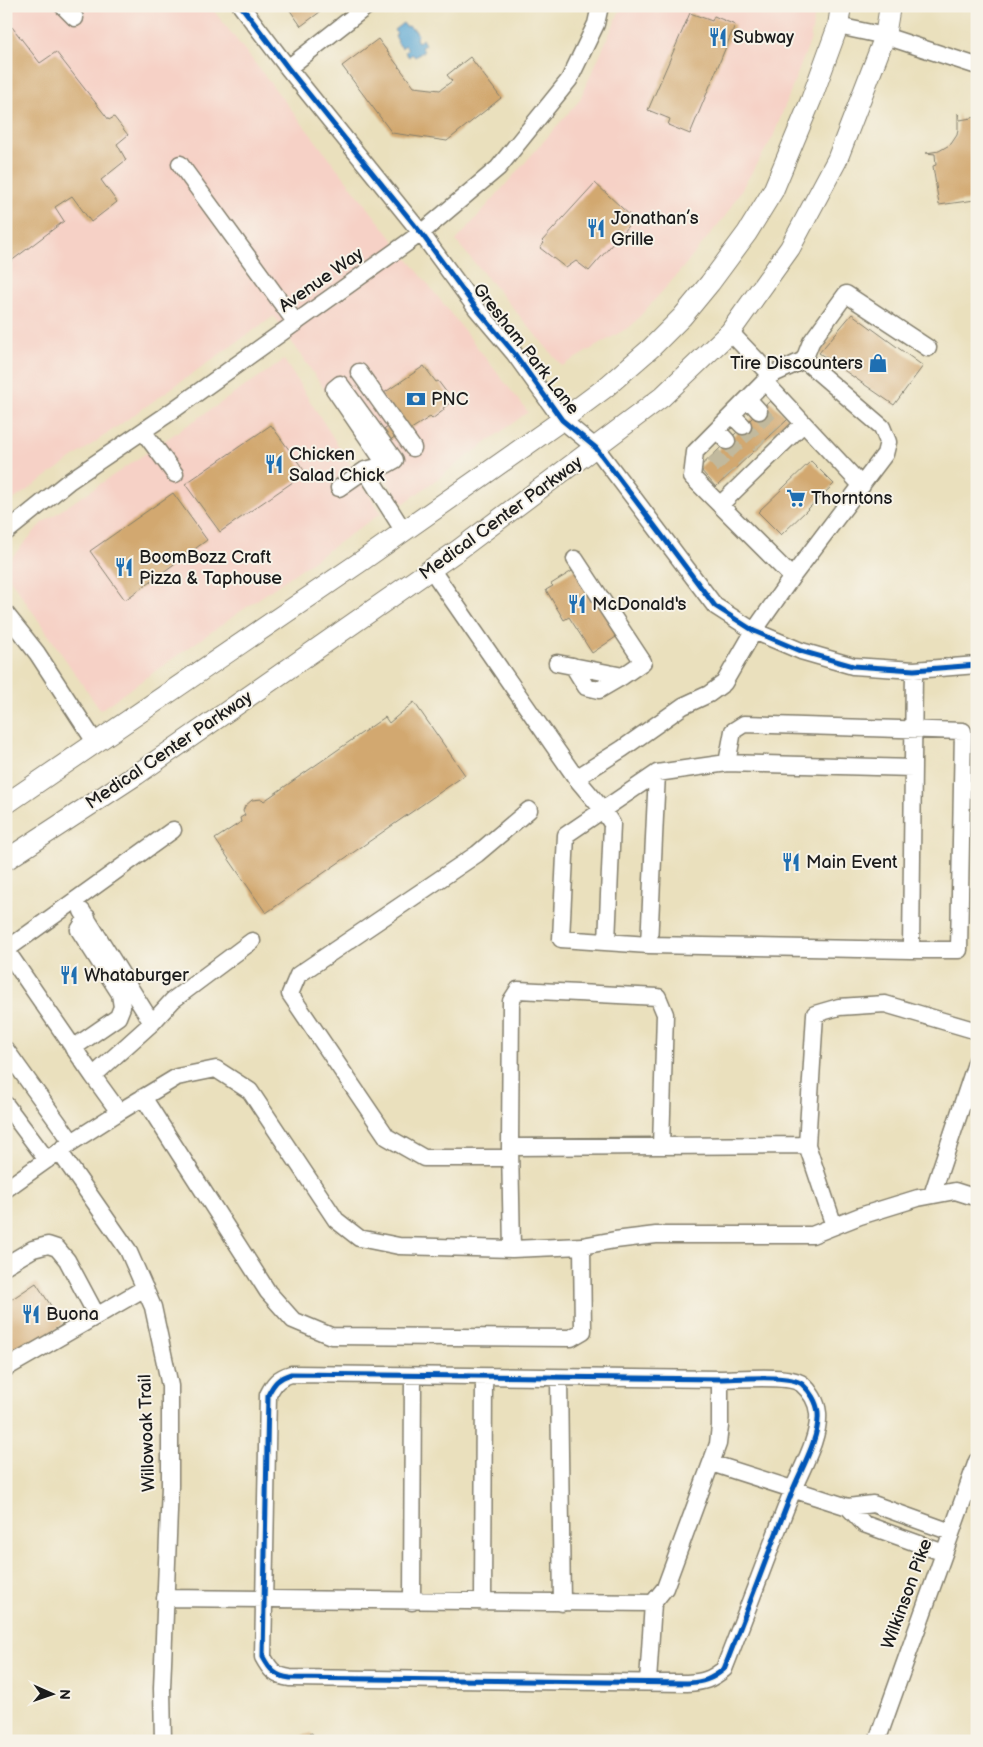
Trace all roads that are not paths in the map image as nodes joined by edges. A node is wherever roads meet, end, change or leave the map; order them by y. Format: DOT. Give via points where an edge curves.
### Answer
graph roads {
  1 [pos="63,6"];
  2 [pos="241,6"];
  3 [pos="368,6"];
  4 [pos="600,6"];
  5 [pos="841,6"];
  6 [pos="890,6"];
  7 [pos="75,18"];
  8 [pos="838,26"];
  9 [pos="885,36"];
  10 [pos="977,66"];
  11 [pos="288,68"];
  12 [pos="180,164"];
  13 [pos="421,233"];
  14 [pos="296,323"];
  15 [pos="730,332"];
  16 [pos="928,348"];
  17 [pos="804,360"];
  18 [pos="350,378"];
  19 [pos="768,379"];
  20 [pos="562,420"];
  21 [pos="803,424"];
  22 [pos="143,431"];
  23 [pos="596,448"];
  24 [pos="365,470"];
  25 [pos="175,474"];
  26 [pos="862,486"];
  27 [pos="339,488"];
  28 [pos="720,505"];
  29 [pos="403,530"];
  30 [pos="6,532"];
  31 [pos="575,559"];
  32 [pos="431,569"];
  33 [pos="792,577"];
  34 [pos="6,614"];
  35 [pos="754,631"];
  36 [pos="565,664"];
  37 [pos="977,665"];
  38 [pos="914,670"];
  39 [pos="914,728"];
  40 [pos="95,742"];
  41 [pos="727,762"];
  42 [pos="913,768"];
  43 [pos="657,773"];
  44 [pos="576,778"];
  45 [pos="6,804"];
  46 [pos="529,810"];
  47 [pos="603,810"];
  48 [pos="173,830"];
  49 [pos="6,860"];
  50 [pos="75,900"];
  51 [pos="86,917"];
  52 [pos="252,941"];
  53 [pos="607,942"];
  54 [pos="649,944"];
  55 [pos="911,950"];
  56 [pos="152,1023"];
  57 [pos="977,1030"];
  58 [pos="73,1048"];
  59 [pos="6,1050"];
  60 [pos="977,1060"];
  61 [pos="93,1076"];
  62 [pos="144,1097"];
  63 [pos="6,1105"];
  64 [pos="119,1112"];
  65 [pos="807,1144"];
  66 [pos="661,1146"];
  67 [pos="60,1151"];
  68 [pos="510,1152"];
  69 [pos="6,1189"];
  70 [pos="932,1195"];
  71 [pos="977,1198"];
  72 [pos="834,1226"];
  73 [pos="582,1246"];
  74 [pos="512,1249"];
  75 [pos="6,1265"];
  76 [pos="145,1288"];
  77 [pos="97,1316"];
  78 [pos="6,1368"];
  79 [pos="413,1376"];
  80 [pos="484,1377"];
  81 [pos="559,1378"];
  82 [pos="720,1379"];
  83 [pos="977,1461"];
  84 [pos="712,1463"];
  85 [pos="793,1489"];
  86 [pos="848,1507"];
  87 [pos="951,1532"];
  88 [pos="944,1553"];
  89 [pos="165,1598"];
  90 [pos="264,1600"];
  91 [pos="412,1602"];
  92 [pos="483,1602"];
  93 [pos="562,1603"];
  94 [pos="653,1603"];
  95 [pos="648,1682"];
  96 [pos="163,1741"];
  97 [pos="877,1741"];
  1 -- 7 [label="street"];
  2 -- 11 [label="street, Gresham Park Lane"];
  3 -- 11 [label="street"];
  4 -- 13 [label="street, Avenue Way" via="596,24 570,80 498,168"];
  5 -- 8 [label="main road"];
  6 -- 9 [label="main road, Medical Center Parkway"];
  8 -- 9 [label="street"];
  8 -- 20 [label="main road" via="773,191 747,233 682,317 606,388"];
  9 -- 10 [label="street"];
  9 -- 15 [label="main road, Medical Center Parkway" via="837,160 790,248"];
  11 -- 13 [label="street, Gresham Park Lane"];
  12 -- 14 [label="street"];
  13 -- 14 [label="street, Avenue Way"];
  13 -- 20 [label="street, Gresham Park Lane"];
  14 -- 22 [label="street, Avenue Way"];
  15 -- 19 [label="street"];
  15 -- 23 [label="main road, Medical Center Parkway" via="662,397"];
  16 -- 17 [label="street" via="846,294 811,342"];
  17 -- 19 [label="street"];
  17 -- 26 [label="street" via="882,427 888,442 885,454"];
  18 -- 24 [label="street" via="400,457"];
  19 -- 21 [label="street"];
  19 -- 28 [label="street" via="754,405 708,449 695,452 692,478"];
  20 -- 23 [label="street, Gresham Park Lane"];
  20 -- 29 [label="main road"];
  21 -- 26 [label="street"];
  21 -- 28 [label="street" via="781,435 749,466 735,480"];
  22 -- 25 [label="street"];
  22 -- 30 [label="street, Avenue Way" via="68,482"];
  23 -- 32 [label="main road, Medical Center Parkway"];
  23 -- 35 [label="street, Gresham Park Lane" via="714,606"];
  24 -- 27 [label="street"];
  24 -- 29 [label="street"];
  26 -- 33 [label="street"];
  28 -- 33 [label="street"];
  29 -- 40 [label="main road"];
  31 -- 36 [label="street" via="644,662 622,676"];
  32 -- 44 [label="street"];
  32 -- 49 [label="main road, Medical Center Parkway"];
  33 -- 35 [label="street"];
  34 -- 40 [label="street" via="36,652"];
  35 -- 38 [label="street, Gresham Park Lane" via="801,651 853,666"];
  35 -- 44 [label="street" via="724,683 683,706"];
  37 -- 38 [label="street, Gresham Park Lane"];
  38 -- 39 [label="street"];
  39 -- 41 [label="street" via="744,724 733,731"];
  39 -- 42 [label="street"];
  39 -- 55 [label="street" via="963,730 959,950"];
  40 -- 45 [label="main road"];
  41 -- 42 [label="street"];
  41 -- 43 [label="street"];
  42 -- 55 [label="street"];
  43 -- 47 [label="street"];
  43 -- 54 [label="street"];
  44 -- 47 [label="street"];
  46 -- 68 [label="street" via="477,854 298,975 290,994 387,1137 424,1158"];
  47 -- 53 [label="street" via="612,824"];
  47 -- 53 [label="street" via="566,835 561,939"];
  48 -- 50 [label="street"];
  50 -- 51 [label="street"];
  50 -- 58 [label="street" via="6,950"];
  51 -- 56 [label="street"];
  51 -- 58 [label="street" via="79,930 120,994 122,1008 118,1017"];
  52 -- 56 [label="street" via="174,1000"];
  53 -- 54 [label="street"];
  54 -- 55 [label="street"];
  56 -- 61 [label="street"];
  57 -- 65 [label="street" via="884,1004 839,1007 814,1014"];
  58 -- 61 [label="street"];
  59 -- 67 [label="street"];
  60 -- 70 [label="street"];
  61 -- 64 [label="street"];
  62 -- 64 [label="street"];
  62 -- 73 [label="street" via="268,1292 293,1320 331,1336 571,1338 583,1331"];
  62 -- 74 [label="street" via="177,1077 216,1068 250,1091 336,1220 359,1238 399,1246"];
  63 -- 67 [label="street, Willowoak Trail"];
  64 -- 67 [label="street"];
  65 -- 66 [label="street"];
  65 -- 72 [label="street"];
  66 -- 68 [label="street"];
  66 -- 68 [label="street" via="665,1014 658,997 518,990 512,1001"];
  67 -- 69 [label="street"];
  67 -- 76 [label="street, Willowoak Trail" via="128,1250"];
  68 -- 74 [label="street"];
  70 -- 71 [label="street" via="954,1192"];
  70 -- 72 [label="street"];
  72 -- 73 [label="street" via="812,1234 656,1235"];
  73 -- 74 [label="street"];
  75 -- 77 [label="street" via="33,1249 48,1245 57,1248 67,1260"];
  76 -- 77 [label="street"];
  76 -- 89 [label="street, Willowoak Trail" via="153,1307 170,1386"];
  77 -- 78 [label="street"];
  79 -- 80 [label="street"];
  79 -- 90 [label="street" via="291,1374 274,1384 267,1405"];
  79 -- 91 [label="street"];
  80 -- 81 [label="street"];
  80 -- 92 [label="street"];
  81 -- 82 [label="street"];
  81 -- 93 [label="street"];
  82 -- 84 [label="street" via="720,1426"];
  82 -- 85 [label="street" via="788,1378 800,1382 808,1390 818,1414 816,1432"];
  83 -- 87 [label="street, Wilkinson Pike"];
  84 -- 85 [label="street"];
  84 -- 94 [label="street" via="665,1588"];
  85 -- 86 [label="street"];
  85 -- 95 [label="street" via="724,1669 704,1682"];
  86 -- 87 [label="street" via="873,1504"];
  86 -- 88 [label="street" via="864,1524"];
  87 -- 88 [label="street, Wilkinson Pike"];
  88 -- 97 [label="street, Wilkinson Pike"];
  89 -- 90 [label="street"];
  89 -- 96 [label="street, Willowoak Trail"];
  90 -- 91 [label="street"];
  90 -- 95 [label="street" via="263,1657 278,1676"];
  91 -- 92 [label="street"];
  92 -- 93 [label="street"];
  93 -- 94 [label="street"];
  94 -- 95 [label="street"];
}
